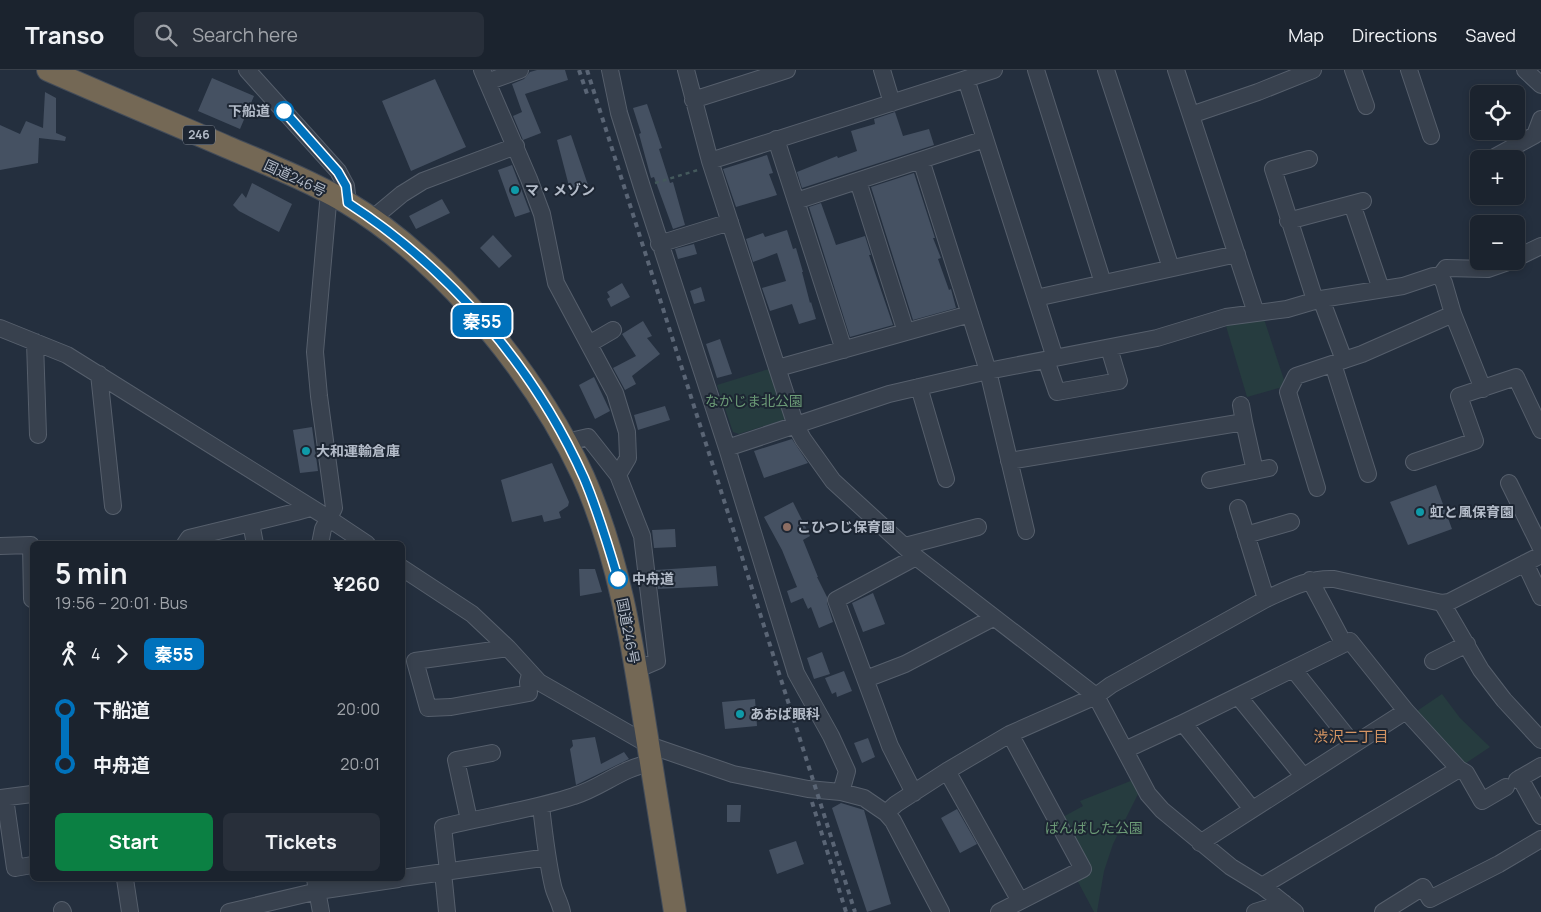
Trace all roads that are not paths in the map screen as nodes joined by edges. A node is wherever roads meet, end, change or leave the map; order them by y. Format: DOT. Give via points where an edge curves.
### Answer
graph roads {
  1 [pos="48,70"];
  2 [pos="247,70"];
  3 [pos="520,70"];
  4 [pos="610,70"];
  5 [pos="686,70"];
  6 [pos="787,70"];
  7 [pos="882,70"];
  8 [pos="994,70"];
  9 [pos="1036,70"];
  10 [pos="1106,70"];
  11 [pos="1176,70"];
  12 [pos="1353,70"];
  13 [pos="1409,70"];
  14 [pos="1525,70"];
  15 [pos="1308,71"];
  16 [pos="485,76"];
  17 [pos="966,79"];
  18 [pos="1541,85"];
  19 [pos="693,100"];
  20 [pos="892,103"];
  21 [pos="1366,106"];
  22 [pos="1191,114"];
  23 [pos="1541,119"];
  24 [pos="1423,127"];
  25 [pos="985,139"];
  26 [pos="776,140"];
  27 [pos="516,146"];
  28 [pos="1518,150"];
  29 [pos="1309,159"];
  30 [pos="922,160"];
  31 [pos="710,164"];
  32 [pos="858,181"];
  33 [pos="329,192"];
  34 [pos="796,201"];
  35 [pos="348,203"];
  36 [pos="372,219"];
  37 [pos="1288,221"];
  38 [pos="730,222"];
  39 [pos="660,244"];
  40 [pos="1541,246"];
  41 [pos="1237,254"];
  42 [pos="1525,254"];
  43 [pos="1171,268"];
  44 [pos="1470,269"];
  45 [pos="1440,276"];
  46 [pos="1103,283"];
  47 [pos="1381,289"];
  48 [pos="1036,298"];
  49 [pos="1318,299"];
  50 [pos="1256,313"];
  51 [pos="970,314"];
  52 [pos="1453,314"];
  53 [pos="0,328"];
  54 [pos="613,330"];
  55 [pos="906,332"];
  56 [pos="36,342"];
  57 [pos="589,344"];
  58 [pos="1109,348"];
  59 [pos="844,350"];
  60 [pos="1051,359"];
  61 [pos="1338,362"];
  62 [pos="778,368"];
  63 [pos="988,371"];
  64 [pos="99,374"];
  65 [pos="919,387"];
  66 [pos="1483,389"];
  67 [pos="1241,405"];
  68 [pos="1244,422"];
  69 [pos="796,426"];
  70 [pos="1541,430"];
  71 [pos="38,435"];
  72 [pos="566,442"];
  73 [pos="727,448"];
  74 [pos="1009,461"];
  75 [pos="1414,462"];
  76 [pos="618,474"];
  77 [pos="1368,474"];
  78 [pos="946,480"];
  79 [pos="1210,480"];
  80 [pos="1509,483"];
  81 [pos="1316,488"];
  82 [pos="113,506"];
  83 [pos="310,508"];
  84 [pos="1238,508"];
  85 [pos="328,518"];
  86 [pos="1291,522"];
  87 [pos="251,523"];
  88 [pos="978,527"];
  89 [pos="1026,531"];
  90 [pos="1246,534"];
  91 [pos="187,541"];
  92 [pos="254,541"];
  93 [pos="321,541"];
  94 [pos="362,541"];
  95 [pos="0,546"];
  96 [pos="30,546"];
  97 [pos="1541,548"];
  98 [pos="30,552"];
  99 [pos="911,552"];
  100 [pos="1541,555"];
  101 [pos="1525,563"];
  102 [pos="405,570"];
  103 [pos="1310,580"];
  104 [pos="30,591"];
  105 [pos="1541,597"];
  106 [pos="1266,599"];
  107 [pos="1442,603"];
  108 [pos="993,618"];
  109 [pos="1344,644"];
  110 [pos="1467,644"];
  111 [pos="508,648"];
  112 [pos="1433,662"];
  113 [pos="1293,669"];
  114 [pos="636,670"];
  115 [pos="530,674"];
  116 [pos="866,679"];
  117 [pos="1096,696"];
  118 [pos="1238,696"];
  119 [pos="1406,711"];
  120 [pos="1183,723"];
  121 [pos="1010,734"];
  122 [pos="1541,740"];
  123 [pos="1353,744"];
  124 [pos="1125,750"];
  125 [pos="492,753"];
  126 [pos="650,754"];
  127 [pos="1541,766"];
  128 [pos="1459,769"];
  129 [pos="947,771"];
  130 [pos="1303,776"];
  131 [pos="1515,782"];
  132 [pos="841,792"];
  133 [pos="914,793"];
  134 [pos="30,794"];
  135 [pos="2,798"];
  136 [pos="541,806"];
  137 [pos="1252,809"];
  138 [pos="886,813"];
  139 [pos="1541,816"];
  140 [pos="469,820"];
  141 [pos="1541,839"];
  142 [pos="1200,843"];
  143 [pos="547,859"];
  144 [pos="30,864"];
  145 [pos="445,871"];
  146 [pos="405,878"];
  147 [pos="125,881"];
  148 [pos="371,881"];
  149 [pos="317,885"];
  150 [pos="1262,886"];
  151 [pos="1020,901"];
  152 [pos="289,905"];
  153 [pos="1290,908"];
  154 [pos="260,909"];
  155 [pos="130,912"];
  156 [pos="229,912"];
  157 [pos="320,912"];
  158 [pos="447,912"];
  159 [pos="562,912"];
  160 [pos="675,912"];
  161 [pos="940,912"];
  162 [pos="999,912"];
  163 [pos="1255,912"];
  164 [pos="1383,912"];
  1 -- 33 [label="highway, 国道246号 / 246"];
  2 -- 35 [label="street" via="338,172 346,186"];
  3 -- 16 [label="street"];
  4 -- 39 [label="street" via="619,114"];
  5 -- 19 [label="street"];
  6 -- 19 [label="street"];
  7 -- 20 [label="street"];
  8 -- 17 [label="street"];
  9 -- 46 [label="street"];
  10 -- 43 [label="street"];
  11 -- 22 [label="street"];
  12 -- 21 [label="street"];
  13 -- 24 [label="street"];
  14 -- 18 [label="street"];
  15 -- 22 [label="street"];
  16 -- 27 [label="street"];
  17 -- 20 [label="street"];
  17 -- 25 [label="street"];
  19 -- 31 [label="street"];
  20 -- 26 [label="street"];
  22 -- 41 [label="street"];
  23 -- 28 [label="street" via="1535,135"];
  25 -- 30 [label="street"];
  25 -- 48 [label="street"];
  26 -- 31 [label="street"];
  26 -- 34 [label="street"];
  27 -- 36 [label="street" via="423,181"];
  27 -- 57 [label="street" via="542,214 556,283"];
  29 -- 37 [label="street" via="1273,169"];
  30 -- 32 [label="street"];
  30 -- 51 [label="street"];
  31 -- 38 [label="street"];
  32 -- 34 [label="street"];
  32 -- 55 [label="street"];
  33 -- 35 [label="highway, 国道246号 / 246"];
  33 -- 85 [label="street" via="315,352 334,508"];
  34 -- 59 [label="street"];
  35 -- 36 [label="highway, 国道246号 / 246"];
  36 -- 72 [label="highway, 国道246号 / 246" via="430,266 471,307 517,364"];
  37 -- 47 [label="street" via="1357,202"];
  37 -- 49 [label="street"];
  38 -- 39 [label="street"];
  38 -- 62 [label="street"];
  39 -- 73 [label="street"];
  40 -- 42 [label="street"];
  41 -- 43 [label="street"];
  41 -- 50 [label="street"];
  43 -- 46 [label="street"];
  44 -- 45 [label="street" via="1446,268"];
  45 -- 47 [label="street"];
  45 -- 52 [label="street"];
  46 -- 48 [label="street"];
  47 -- 49 [label="street"];
  48 -- 60 [label="street"];
  49 -- 50 [label="street"];
  49 -- 61 [label="street"];
  50 -- 58 [label="street"];
  51 -- 55 [label="street"];
  51 -- 63 [label="street"];
  52 -- 61 [label="street"];
  52 -- 66 [label="street"];
  53 -- 56 [label="street"];
  54 -- 57 [label="street"];
  55 -- 59 [label="street"];
  56 -- 64 [label="street"];
  56 -- 71 [label="street"];
  57 -- 76 [label="street" via="615,393 628,432 628,458"];
  58 -- 60 [label="street"];
  58 -- 60 [label="street" via="1119,381 1057,392"];
  59 -- 62 [label="street"];
  60 -- 63 [label="street"];
  61 -- 77 [label="street" via="1345,426"];
  61 -- 81 [label="street" via="1296,376 1288,392 1300,457"];
  62 -- 69 [label="street"];
  63 -- 65 [label="street"];
  63 -- 74 [label="street"];
  64 -- 82 [label="street"];
  64 -- 83 [label="street"];
  65 -- 69 [label="street"];
  65 -- 78 [label="street"];
  66 -- 70 [label="street" via="1516,377"];
  66 -- 75 [label="street" via="1460,396 1475,441"];
  67 -- 68 [label="street"];
  68 -- 74 [label="street"];
  68 -- 79 [label="street" via="1262,469"];
  69 -- 73 [label="street"];
  69 -- 99 [label="street" via="833,482"];
  72 -- 76 [label="street" via="588,437"];
  72 -- 114 [label="highway, 国道246号 / 246" via="604,530 618,580"];
  73 -- 132 [label="street" via="796,673 847,771"];
  74 -- 89 [label="street"];
  76 -- 114 [label="street" via="642,536 657,661"];
  80 -- 97 [label="street"];
  83 -- 85 [label="street"];
  83 -- 87 [label="street"];
  84 -- 90 [label="street"];
  85 -- 93 [label="street"];
  85 -- 94 [label="street"];
  86 -- 90 [label="street"];
  87 -- 91 [label="street"];
  87 -- 92 [label="street"];
  88 -- 99 [label="street"];
  90 -- 106 [label="street"];
  95 -- 96 [label="street"];
  98 -- 104 [label="street" via="26,576"];
  99 -- 108 [label="street"];
  99 -- 116 [label="street" via="836,600"];
  100 -- 101 [label="street"];
  101 -- 105 [label="street"];
  101 -- 107 [label="street"];
  102 -- 111 [label="street" via="472,614"];
  103 -- 106 [label="street"];
  103 -- 107 [label="street" via="1334,579"];
  103 -- 109 [label="street"];
  106 -- 117 [label="street"];
  107 -- 110 [label="street"];
  108 -- 116 [label="street" via="905,664"];
  108 -- 117 [label="street"];
  109 -- 113 [label="street"];
  109 -- 119 [label="street" via="1350,641"];
  110 -- 112 [label="street"];
  110 -- 122 [label="street" via="1481,670 1504,700"];
  111 -- 115 [label="street"];
  111 -- 115 [label="street" via="415,661 428,708 529,693"];
  113 -- 118 [label="street"];
  113 -- 123 [label="street"];
  114 -- 126 [label="highway, 国道246号 / 246"];
  115 -- 126 [label="street"];
  116 -- 133 [label="street" via="890,746"];
  117 -- 121 [label="street"];
  117 -- 124 [label="street"];
  118 -- 120 [label="street"];
  118 -- 130 [label="street"];
  119 -- 123 [label="street"];
  119 -- 128 [label="street"];
  120 -- 124 [label="street"];
  120 -- 137 [label="street"];
  121 -- 129 [label="street"];
  121 -- 151 [label="street" via="1083,869"];
  123 -- 130 [label="street"];
  124 -- 142 [label="street" via="1148,794"];
  125 -- 140 [label="street" via="454,755"];
  126 -- 132 [label="street" via="808,789"];
  126 -- 136 [label="street" via="639,765 577,796"];
  126 -- 160 [label="highway, 国道246号 / 246"];
  127 -- 131 [label="street"];
  128 -- 131 [label="street" via="1466,773 1482,801"];
  128 -- 150 [label="street"];
  129 -- 133 [label="street"];
  129 -- 151 [label="street"];
  130 -- 137 [label="street"];
  131 -- 139 [label="street"];
  132 -- 138 [label="street" via="864,798"];
  133 -- 138 [label="street"];
  134 -- 135 [label="street"];
  135 -- 144 [label="street" via="15,868"];
  136 -- 140 [label="street"];
  136 -- 143 [label="street"];
  137 -- 142 [label="street"];
  138 -- 161 [label="street"];
  140 -- 145 [label="street" via="443,827"];
  141 -- 164 [label="street" via="1430,900 1423,887"];
  142 -- 150 [label="street"];
  143 -- 145 [label="street"];
  143 -- 159 [label="street"];
  145 -- 146 [label="street"];
  145 -- 158 [label="street"];
  147 -- 155 [label="street"];
  148 -- 149 [label="street"];
  149 -- 152 [label="street"];
  149 -- 157 [label="street"];
  150 -- 153 [label="street"];
  151 -- 162 [label="street"];
  152 -- 154 [label="street"];
  153 -- 163 [label="street"];
  154 -- 156 [label="street" via="251,906"];
}
